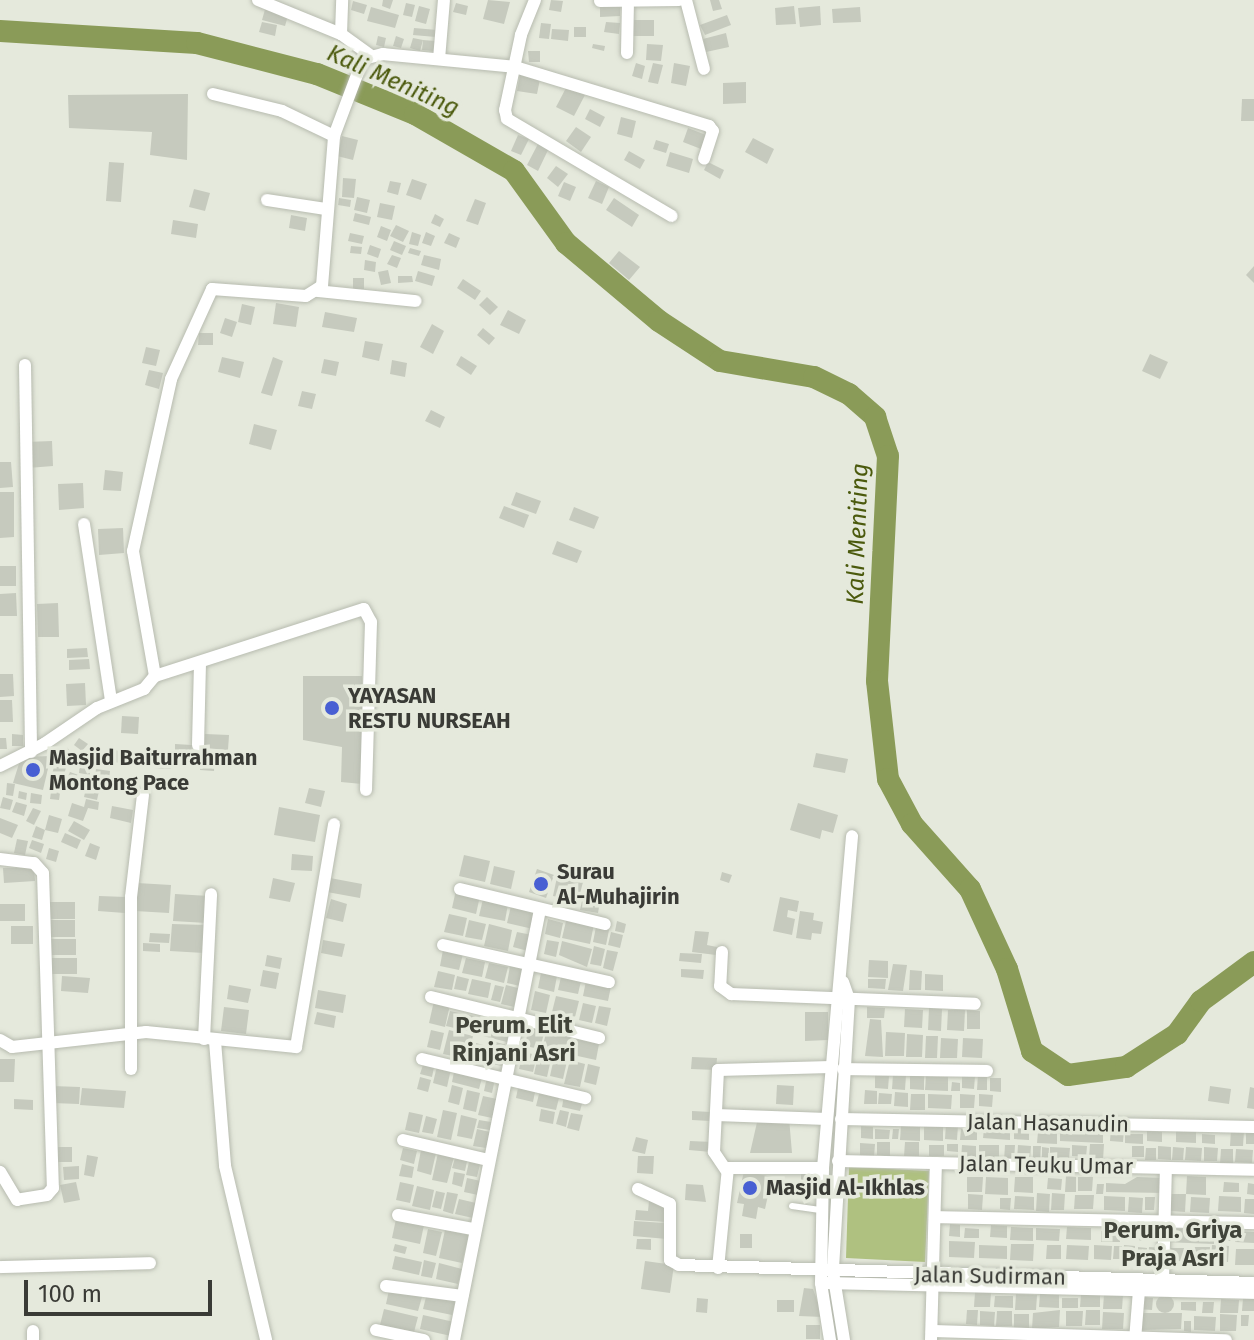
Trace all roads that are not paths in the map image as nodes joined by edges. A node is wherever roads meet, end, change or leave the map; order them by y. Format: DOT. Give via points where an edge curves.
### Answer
graph roads {
  1 [pos="258,0"];
  2 [pos="342,0"];
  3 [pos="444,0"];
  4 [pos="535,0"];
  5 [pos="679,0"];
  6 [pos="686,0"];
  7 [pos="600,1"];
  8 [pos="628,1"];
  9 [pos="341,34"];
  10 [pos="627,53"];
  11 [pos="366,58"];
  12 [pos="439,59"];
  13 [pos="515,67"];
  14 [pos="704,69"];
  15 [pos="213,94"];
  16 [pos="335,132"];
  17 [pos="704,159"];
  18 [pos="267,200"];
  19 [pos="326,209"];
  20 [pos="672,216"];
  21 [pos="317,291"];
  22 [pos="415,301"];
  23 [pos="25,365"];
  24 [pos="84,524"];
  25 [pos="200,663"];
  26 [pos="155,676"];
  27 [pos="111,701"];
  28 [pos="198,745"];
  29 [pos="31,752"];
  30 [pos="0,766"];
  31 [pos="366,790"];
  32 [pos="143,795"];
  33 [pos="334,824"];
  34 [pos="852,836"];
  35 [pos="0,859"];
  36 [pos="460,889"];
  37 [pos="211,894"];
  38 [pos="540,909"];
  39 [pos="605,924"];
  40 [pos="443,945"];
  41 [pos="722,952"];
  42 [pos="528,966"];
  43 [pos="609,982"];
  44 [pos="431,997"];
  45 [pos="842,999"];
  46 [pos="975,1004"];
  47 [pos="516,1020"];
  48 [pos="131,1033"];
  49 [pos="599,1038"];
  50 [pos="0,1040"];
  51 [pos="210,1040"];
  52 [pos="49,1045"];
  53 [pos="422,1059"];
  54 [pos="837,1068"];
  55 [pos="131,1069"];
  56 [pos="987,1071"];
  57 [pos="505,1078"];
  58 [pos="585,1098"];
  59 [pos="716,1115"];
  60 [pos="827,1119"];
  61 [pos="841,1119"];
  62 [pos="1254,1127"];
  63 [pos="403,1140"];
  64 [pos="488,1160"];
  65 [pos="838,1161"];
  66 [pos="936,1163"];
  67 [pos="823,1168"];
  68 [pos="1166,1168"];
  69 [pos="726,1170"];
  70 [pos="1254,1170"];
  71 [pos="0,1172"];
  72 [pos="638,1189"];
  73 [pos="792,1206"];
  74 [pos="822,1210"];
  75 [pos="398,1215"];
  76 [pos="935,1217"];
  77 [pos="1165,1221"];
  78 [pos="1254,1223"];
  79 [pos="473,1229"];
  80 [pos="150,1263"];
  81 [pos="0,1267"];
  82 [pos="718,1268"];
  83 [pos="827,1277"];
  84 [pos="933,1280"];
  85 [pos="1163,1280"];
  86 [pos="1254,1283"];
  87 [pos="386,1286"];
  88 [pos="1139,1290"];
  89 [pos="1254,1293"];
  90 [pos="462,1296"];
  91 [pos="376,1330"];
  92 [pos="931,1336"];
  93 [pos="1135,1338"];
  94 [pos="266,1340"];
  95 [pos="424,1340"];
  96 [pos="454,1340"];
  97 [pos="830,1340"];
  98 [pos="844,1340"];
  99 [pos="1226,1340"];
  1 -- 9 [label="street"];
  2 -- 9 [label="street"];
  3 -- 12 [label="street"];
  4 -- 13 [label="street"];
  5 -- 8 [label="street"];
  6 -- 14 [label="street"];
  7 -- 8 [label="street"];
  8 -- 10 [label="street"];
  9 -- 11 [label="street"];
  11 -- 12 [label="street"];
  11 -- 16 [label="street"];
  12 -- 13 [label="street"];
  13 -- 17 [label="street" via="709,126 713,131"];
  13 -- 20 [label="street" via="507,119"];
  15 -- 16 [label="street" via="282,111"];
  16 -- 19 [label="street"];
  18 -- 19 [label="street"];
  19 -- 21 [label="street" via="324,280"];
  21 -- 22 [label="street"];
  21 -- 26 [label="street" via="306,296 219,287 204,299 166,394 133,551"];
  23 -- 29 [label="street"];
  24 -- 27 [label="street"];
  25 -- 26 [label="street"];
  25 -- 28 [label="street"];
  25 -- 31 [label="street" via="356,608 368,612"];
  26 -- 27 [label="street" via="144,689"];
  27 -- 29 [label="street"];
  29 -- 30 [label="street"];
  32 -- 48 [label="street" via="131,897"];
  33 -- 51 [label="street" via="299,1045"];
  34 -- 45 [label="street"];
  35 -- 52 [label="street" via="34,863 43,873"];
  36 -- 38 [label="street"];
  37 -- 51 [label="street"];
  38 -- 39 [label="street"];
  38 -- 42 [label="street"];
  40 -- 42 [label="street"];
  41 -- 45 [label="street" via="720,986 726,992"];
  42 -- 43 [label="street"];
  42 -- 47 [label="street"];
  44 -- 47 [label="street"];
  45 -- 46 [label="street"];
  45 -- 54 [label="street"];
  47 -- 49 [label="street"];
  47 -- 57 [label="street"];
  48 -- 51 [label="street"];
  48 -- 52 [label="street"];
  48 -- 55 [label="street"];
  50 -- 52 [label="street" via="12,1047"];
  51 -- 94 [label="street" via="225,1166"];
  52 -- 71 [label="street" via="52,1190 17,1200"];
  53 -- 57 [label="street"];
  54 -- 56 [label="street"];
  54 -- 59 [label="street" via="721,1068"];
  54 -- 60 [label="street"];
  54 -- 61 [label="street"];
  57 -- 58 [label="street"];
  57 -- 64 [label="street"];
  59 -- 60 [label="street"];
  59 -- 69 [label="street" via="714,1158"];
  60 -- 67 [label="street"];
  61 -- 62 [label="street, Jalan Hasanudin"];
  61 -- 65 [label="street"];
  63 -- 64 [label="street"];
  64 -- 79 [label="street"];
  65 -- 66 [label="street, Jalan Teuku Umar"];
  65 -- 83 [label="street"];
  66 -- 68 [label="street, Jalan Teuku Umar"];
  66 -- 76 [label="street"];
  67 -- 69 [label="street"];
  67 -- 74 [label="street"];
  68 -- 70 [label="street, Jalan Teuku Umar"];
  68 -- 77 [label="street"];
  69 -- 82 [label="street"];
  72 -- 82 [label="street, Jalan Sudirman" via="670,1204 673,1264"];
  73 -- 74 [label="lane"];
  74 -- 83 [label="street"];
  75 -- 79 [label="street"];
  76 -- 77 [label="street"];
  76 -- 84 [label="street"];
  77 -- 78 [label="street"];
  77 -- 85 [label="street"];
  79 -- 90 [label="street"];
  80 -- 81 [label="street"];
  82 -- 83 [label="street, Jalan Sudirman"];
  83 -- 84 [label="street, Jalan Sudirman"];
  83 -- 97 [label="street"];
  83 -- 98 [label="street"];
  84 -- 85 [label="street, Jalan Sudirman"];
  84 -- 88 [label="street"];
  84 -- 92 [label="street"];
  85 -- 86 [label="street, Jalan Sudirman"];
  87 -- 90 [label="street"];
  88 -- 89 [label="street"];
  88 -- 93 [label="street"];
  90 -- 96 [label="street"];
  91 -- 95 [label="street"];
  92 -- 93 [label="street"];
  93 -- 99 [label="street"];
}
